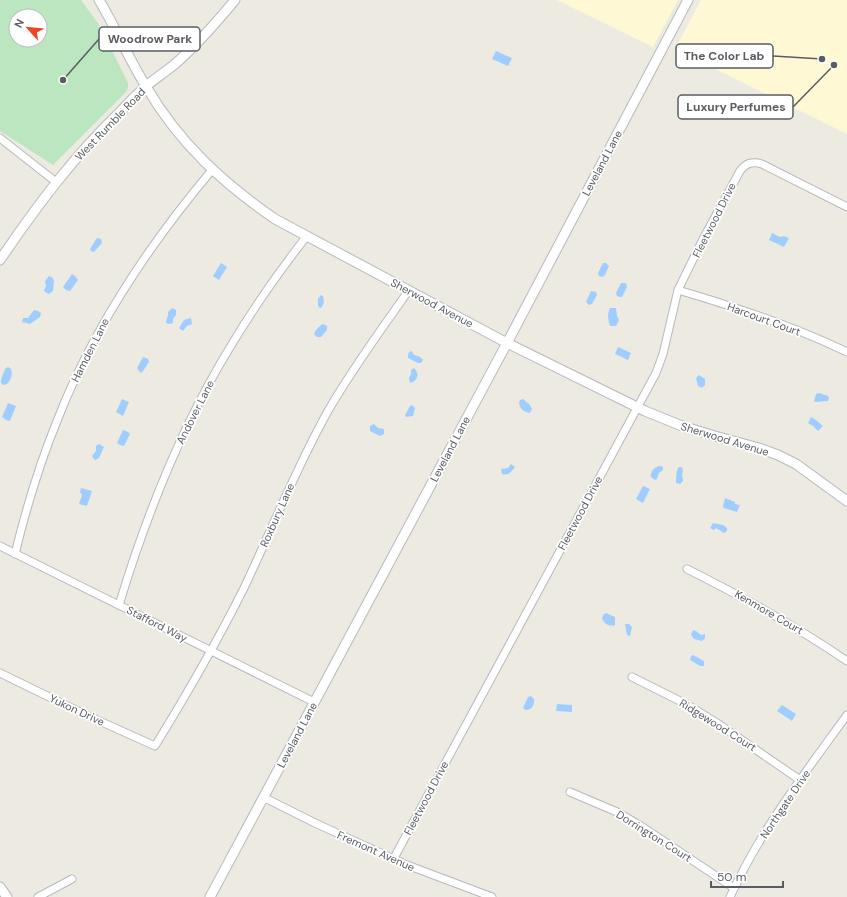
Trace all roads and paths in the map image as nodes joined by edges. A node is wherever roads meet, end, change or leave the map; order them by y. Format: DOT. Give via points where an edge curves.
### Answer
graph roads {
  1 [pos="99,0"];
  2 [pos="235,0"];
  3 [pos="688,0"];
  4 [pos="146,87"];
  5 [pos="0,138"];
  6 [pos="212,170"];
  7 [pos="56,182"];
  8 [pos="847,207"];
  9 [pos="306,236"];
  10 [pos="0,260"];
  11 [pos="409,290"];
  12 [pos="678,290"];
  13 [pos="507,343"];
  14 [pos="847,352"];
  15 [pos="638,408"];
  16 [pos="847,501"];
  17 [pos="0,546"];
  18 [pos="15,554"];
  19 [pos="688,569"];
  20 [pos="119,605"];
  21 [pos="211,652"];
  22 [pos="847,661"];
  23 [pos="0,673"];
  24 [pos="632,678"];
  25 [pos="314,702"];
  26 [pos="847,715"];
  27 [pos="155,746"];
  28 [pos="800,780"];
  29 [pos="570,792"];
  30 [pos="263,797"];
  31 [pos="394,858"];
  32 [pos="72,879"];
  33 [pos="0,887"];
  34 [pos="734,888"];
  35 [pos="7,897"];
  36 [pos="38,897"];
  37 [pos="210,897"];
  38 [pos="492,897"];
  39 [pos="730,897"];
  1 -- 4 [label="street, Sherwood Avenue"];
  2 -- 4 [label="street, West Rumble Road" via="202,39"];
  3 -- 13 [label="street, Leveland Lane"];
  4 -- 6 [label="street, Sherwood Avenue" via="173,127"];
  4 -- 7 [label="street, West Rumble Road" via="104,128"];
  5 -- 7 [label="street"];
  6 -- 9 [label="street, Sherwood Avenue" via="247,200"];
  6 -- 18 [label="street, Hamden Lane" via="137,268 92,345 41,463"];
  7 -- 10 [label="street, West Rumble Road"];
  8 -- 12 [label="street, Fleetwood Drive" via="762,164 750,163 740,171"];
  9 -- 11 [label="street, Sherwood Avenue"];
  9 -- 20 [label="street, Andover Lane" via="228,350 183,434 143,531"];
  11 -- 13 [label="street, Sherwood Avenue"];
  11 -- 21 [label="street, Roxbury Lane" via="329,410 304,456"];
  12 -- 14 [label="street, Harcourt Court" via="786,326"];
  12 -- 15 [label="street, Fleetwood Drive" via="663,354"];
  13 -- 15 [label="street, Sherwood Avenue"];
  13 -- 25 [label="street, Leveland Lane"];
  15 -- 16 [label="street, Sherwood Avenue" via="682,426 778,455 796,464"];
  15 -- 31 [label="street, Fleetwood Drive"];
  17 -- 18 [label="street, Stafford Way"];
  18 -- 20 [label="street, Stafford Way"];
  19 -- 22 [label="street, Kenmore Court" via="770,612"];
  20 -- 21 [label="street, Stafford Way"];
  21 -- 25 [label="street, Stafford Way"];
  21 -- 27 [label="street, Roxbury Lane"];
  23 -- 27 [label="street, Yukon Drive"];
  24 -- 28 [label="street, Ridgewood Court" via="682,702 717,723"];
  25 -- 30 [label="street, Leveland Lane"];
  26 -- 28 [label="street, Northgate Drive"];
  28 -- 34 [label="street, Northgate Drive" via="781,806"];
  29 -- 34 [label="street, Dorrington Court" via="611,809 641,826"];
  30 -- 31 [label="street, Fremont Avenue" via="315,824"];
  30 -- 37 [label="street, Leveland Lane"];
  31 -- 38 [label="street, Fremont Avenue"];
  32 -- 36 [label="street"];
  33 -- 35 [label="street"];
  34 -- 39 [label="street, Northgate Drive"];
}
